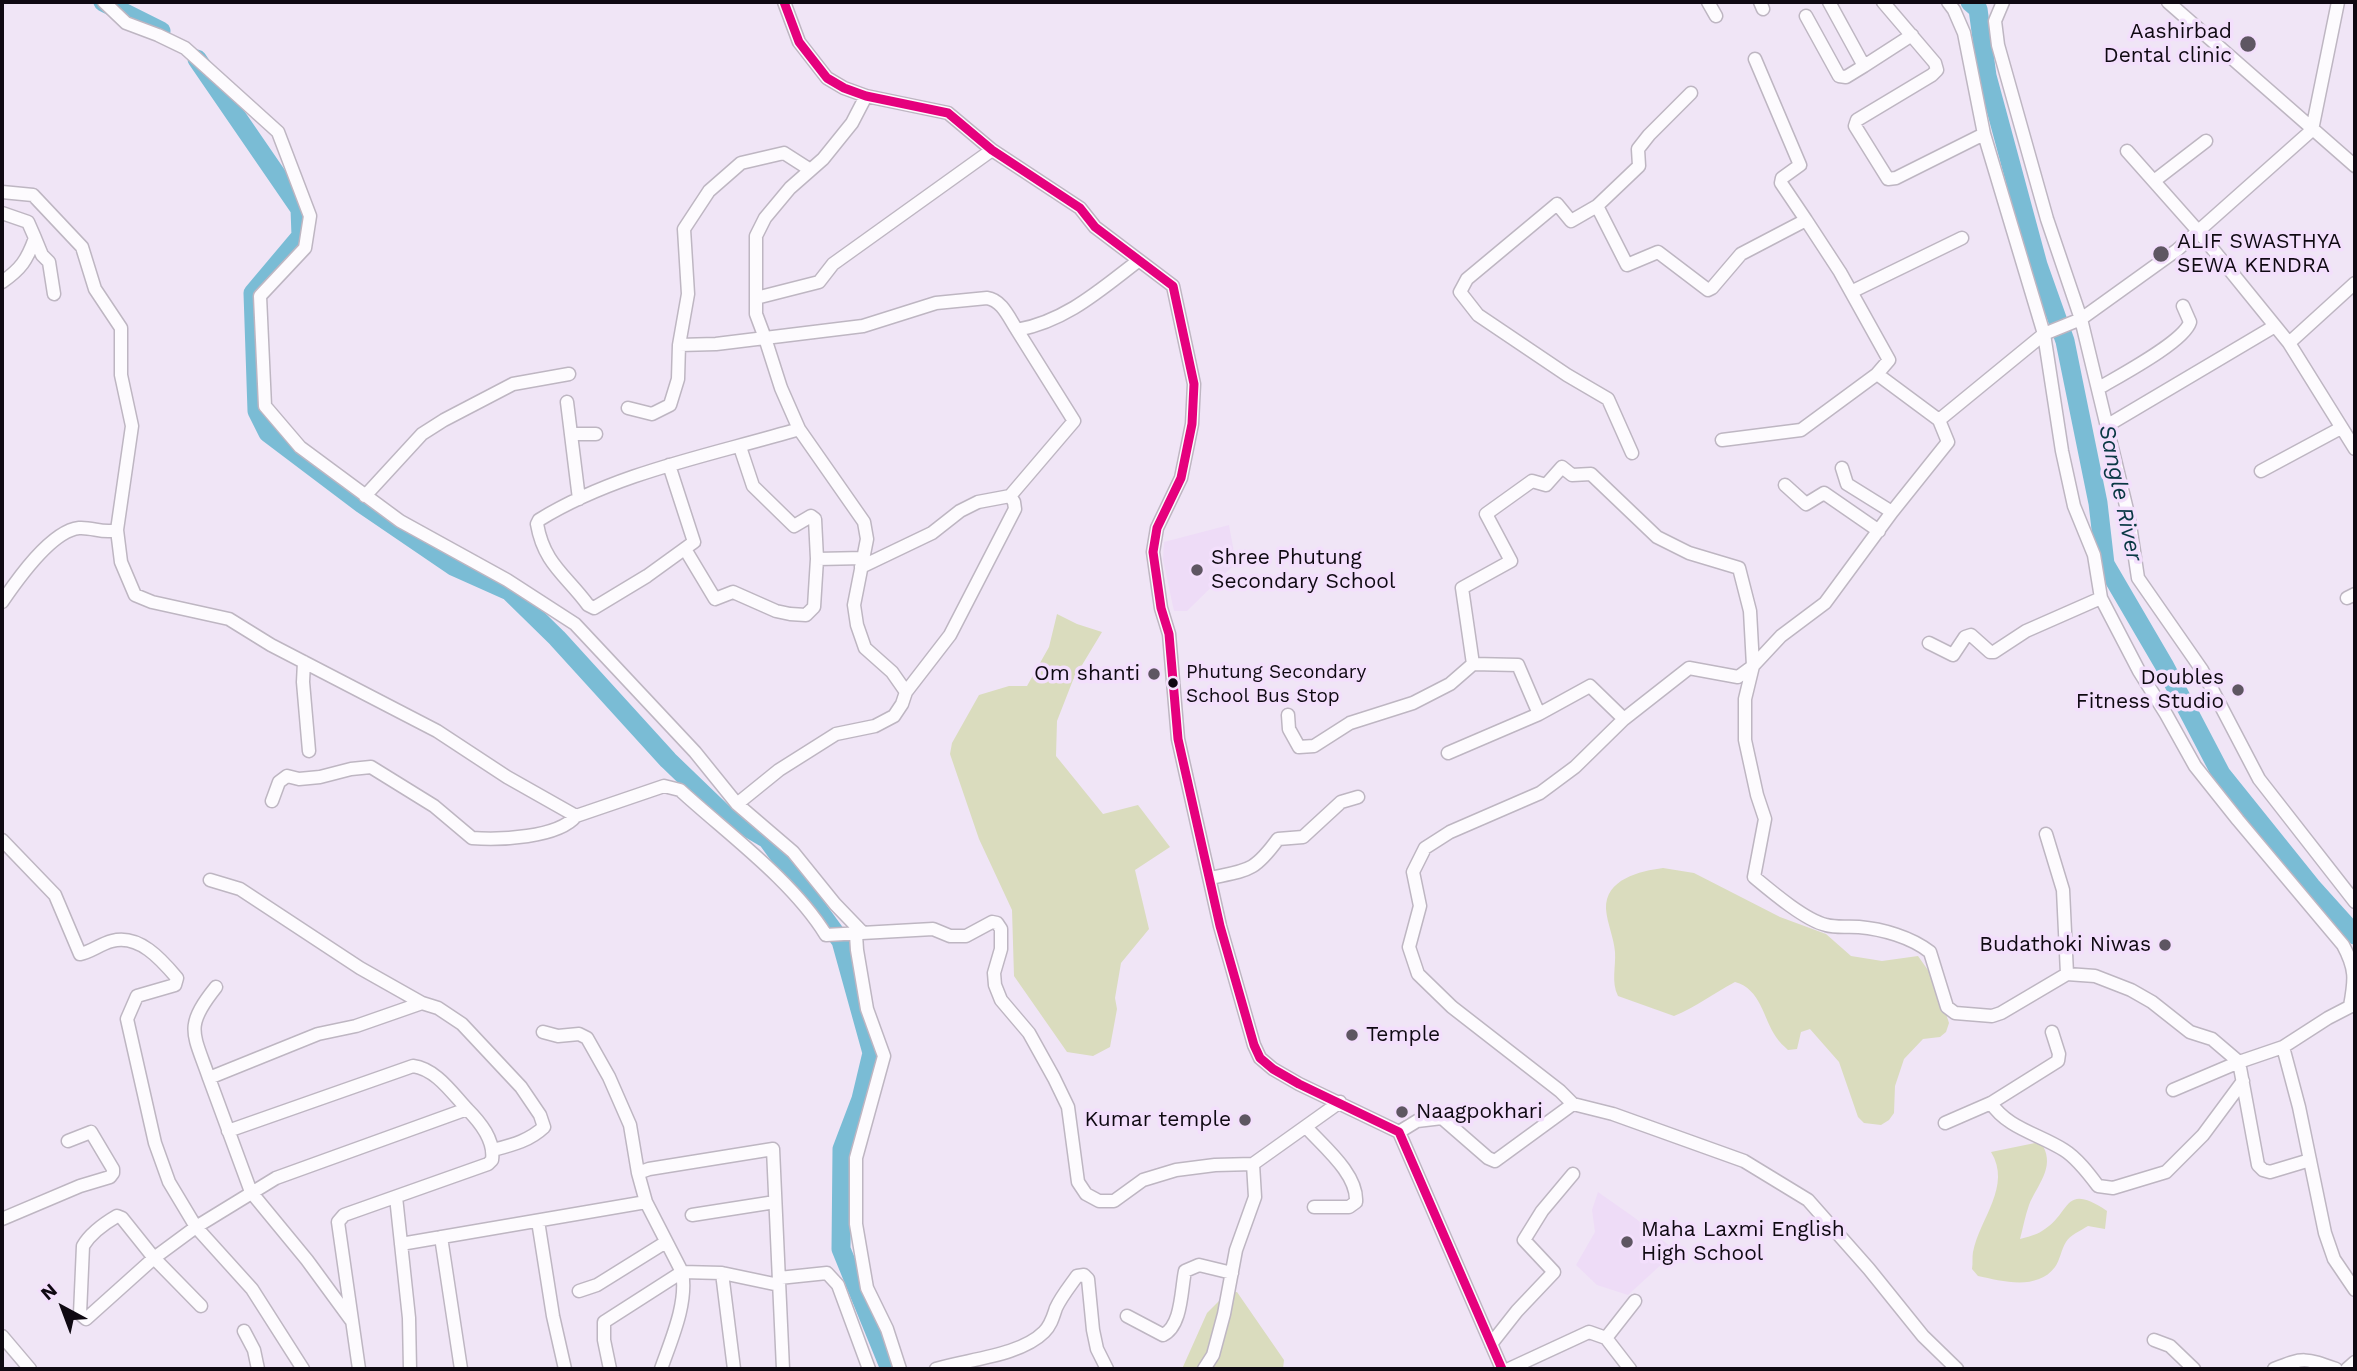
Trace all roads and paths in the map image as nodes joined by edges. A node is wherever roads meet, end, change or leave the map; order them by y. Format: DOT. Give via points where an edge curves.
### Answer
graph roads {
  1 [pos="104,2"];
  2 [pos="784,2"];
  3 [pos="1708,2"];
  4 [pos="1829,2"];
  5 [pos="1883,2"];
  6 [pos="1948,2"];
  7 [pos="2003,2"];
  8 [pos="2168,2"];
  9 [pos="2338,2"];
  10 [pos="1716,16"];
  11 [pos="1806,16"];
  12 [pos="1912,36"];
  13 [pos="1755,59"];
  14 [pos="1864,66"];
  15 [pos="1691,93"];
  16 [pos="866,96"];
  17 [pos="2312,130"];
  18 [pos="1984,134"];
  19 [pos="2206,141"];
  20 [pos="992,149"];
  21 [pos="2127,151"];
  22 [pos="2355,166"];
  23 [pos="809,169"];
  24 [pos="2154,181"];
  25 [pos="2,192"];
  26 [pos="1597,206"];
  27 [pos="2,213"];
  28 [pos="1806,220"];
  29 [pos="2198,231"];
  30 [pos="36,238"];
  31 [pos="1962,238"];
  32 [pos="1138,261"];
  33 [pos="2,282"];
  34 [pos="2355,283"];
  35 [pos="1851,292"];
  36 [pos="54,294"];
  37 [pos="756,298"];
  38 [pos="2183,306"];
  39 [pos="2078,320"];
  40 [pos="2275,326"];
  41 [pos="1017,330"];
  42 [pos="2047,332"];
  43 [pos="765,338"];
  44 [pos="2289,343"];
  45 [pos="679,345"];
  46 [pos="569,374"];
  47 [pos="1877,374"];
  48 [pos="2099,388"];
  49 [pos="567,402"];
  50 [pos="628,408"];
  51 [pos="1939,420"];
  52 [pos="2108,425"];
  53 [pos="2341,428"];
  54 [pos="799,429"];
  55 [pos="572,434"];
  56 [pos="596,434"];
  57 [pos="1722,440"];
  58 [pos="740,447"];
  59 [pos="2355,449"];
  60 [pos="1632,453"];
  61 [pos="669,465"];
  62 [pos="1842,468"];
  63 [pos="2262,471"];
  64 [pos="1785,485"];
  65 [pos="365,496"];
  66 [pos="1010,496"];
  67 [pos="579,499"];
  68 [pos="1892,512"];
  69 [pos="117,530"];
  70 [pos="1879,531"];
  71 [pos="685,549"];
  72 [pos="817,559"];
  73 [pos="862,563"];
  74 [pos="2101,598"];
  75 [pos="2,602"];
  76 [pos="1929,643"];
  77 [pos="304,662"];
  78 [pos="1473,664"];
  79 [pos="1753,666"];
  80 [pos="906,692"];
  81 [pos="1539,714"];
  82 [pos="1288,715"];
  83 [pos="1624,719"];
  84 [pos="309,751"];
  85 [pos="1448,754"];
  86 [pos="1358,797"];
  87 [pos="272,800"];
  88 [pos="737,804"];
  89 [pos="576,816"];
  90 [pos="2046,834"];
  91 [pos="2,840"];
  92 [pos="1210,878"];
  93 [pos="210,880"];
  94 [pos="2355,902"];
  95 [pos="859,933"];
  96 [pos="2067,974"];
  97 [pos="216,987"];
  98 [pos="422,1003"];
  99 [pos="2353,1005"];
  100 [pos="543,1032"];
  101 [pos="2052,1032"];
  102 [pos="2283,1047"];
  103 [pos="2239,1062"];
  104 [pos="209,1077"];
  105 [pos="2243,1081"];
  106 [pos="2172,1090"];
  107 [pos="1340,1102"];
  108 [pos="1991,1102"];
  109 [pos="1573,1104"];
  110 [pos="467,1109"];
  111 [pos="1945,1123"];
  112 [pos="1306,1127"];
  113 [pos="228,1131"];
  114 [pos="1399,1132"];
  115 [pos="68,1141"];
  116 [pos="493,1150"];
  117 [pos="2310,1160"];
  118 [pos="1253,1164"];
  119 [pos="638,1173"];
  120 [pos="1573,1174"];
  121 [pos="251,1192"];
  122 [pos="396,1197"];
  123 [pos="646,1202"];
  124 [pos="775,1202"];
  125 [pos="1314,1207"];
  126 [pos="692,1215"];
  127 [pos="2,1219"];
  128 [pos="538,1221"];
  129 [pos="196,1227"];
  130 [pos="441,1237"];
  131 [pos="666,1242"];
  132 [pos="401,1244"];
  133 [pos="155,1258"];
  134 [pos="682,1272"];
  135 [pos="722,1273"];
  136 [pos="1232,1273"];
  137 [pos="779,1281"];
  138 [pos="2355,1290"];
  139 [pos="579,1291"];
  140 [pos="1635,1301"];
  141 [pos="201,1306"];
  142 [pos="1127,1316"];
  143 [pos="352,1321"];
  144 [pos="244,1331"];
  145 [pos="2,1336"];
  146 [pos="1606,1338"];
  147 [pos="2154,1339"];
  148 [pos="1491,1344"];
  149 [pos="2355,1362"];
  150 [pos="30,1369"];
  151 [pos="258,1369"];
  152 [pos="303,1369"];
  153 [pos="359,1369"];
  154 [pos="410,1369"];
  155 [pos="461,1369"];
  156 [pos="565,1369"];
  157 [pos="610,1369"];
  158 [pos="661,1369"];
  159 [pos="734,1369"];
  160 [pos="783,1369"];
  161 [pos="869,1369"];
  162 [pos="900,1369"];
  163 [pos="936,1369"];
  164 [pos="1107,1369"];
  165 [pos="1204,1369"];
  166 [pos="1502,1369"];
  167 [pos="1509,1369"];
  168 [pos="1630,1369"];
  169 [pos="1956,1369"];
  170 [pos="2194,1369"];
  171 [pos="2274,1369"];
  172 [pos="2336,1369"];
  173 [pos="2347,1369"];
  1 -- 65 [label="street" via="127,23 185,48 278,132 310,216 305,248 260,296 265,406 300,447"];
  2 -- 16 [label="street" via="799,42 827,78"];
  3 -- 10 [label="street"];
  4 -- 14 [label="street"];
  5 -- 12 [label="street"];
  6 -- 18 [label="street" via="1964,33"];
  7 -- 39 [label="street" via="1996,21 1998,45"];
  8 -- 17 [label="street"];
  9 -- 17 [label="street"];
  11 -- 14 [label="street" via="1839,76 1846,77"];
  12 -- 14 [label="street"];
  12 -- 18 [label="street" via="1937,70 1857,120 1855,126 1881,170 1888,179 1896,178"];
  13 -- 28 [label="street" via="1800,165 1781,183"];
  15 -- 26 [label="street" via="1638,149 1639,166"];
  16 -- 20 [label="street" via="948,113"];
  16 -- 23 [label="street" via="852,124"];
  17 -- 22 [label="street"];
  17 -- 29 [label="street"];
  18 -- 42 [label="street"];
  19 -- 24 [label="street"];
  20 -- 32 [label="street" via="1080,208"];
  20 -- 37 [label="street" via="833,264 819,282"];
  21 -- 24 [label="street"];
  23 -- 37 [label="street" via="765,218 756,236"];
  23 -- 45 [label="street" via="783,153 741,163 709,191 684,229 688,294"];
  24 -- 29 [label="street"];
  25 -- 69 [label="street" via="33,195 82,247 95,289 121,328 121,375 132,426"];
  26 -- 28 [label="street" via="1627,265 1658,252 1707,290 1741,254"];
  26 -- 60 [label="street" via="1571,221 1557,204 1467,279 1460,292 1478,315 1608,399"];
  27 -- 30 [label="street" via="28,222"];
  28 -- 35 [label="street"];
  29 -- 39 [label="street"];
  29 -- 40 [label="street"];
  30 -- 33 [label="street" via="19,271"];
  30 -- 36 [label="street" via="49,262"];
  31 -- 35 [label="street"];
  32 -- 41 [label="street" via="1078,306 1039,326"];
  32 -- 92 [label="street" via="1173,286 1194,384 1181,478 1157,528 1153,552 1169,635 1178,739"];
  34 -- 44 [label="street"];
  35 -- 47 [label="street" via="1889,360"];
  37 -- 43 [label="street"];
  38 -- 48 [label="street" via="2190,322 2180,336"];
  39 -- 42 [label="street"];
  39 -- 48 [label="street"];
  40 -- 44 [label="street"];
  40 -- 52 [label="street"];
  41 -- 43 [label="street" via="1001,305 987,298 936,303 863,326"];
  41 -- 66 [label="street" via="1074,421"];
  42 -- 51 [label="street"];
  42 -- 74 [label="street" via="2071,492 2094,555"];
  43 -- 45 [label="street"];
  43 -- 54 [label="street"];
  44 -- 53 [label="street"];
  45 -- 50 [label="street" via="678,379 670,405 652,414"];
  46 -- 65 [label="street" via="513,384 444,420 422,434"];
  47 -- 51 [label="street"];
  47 -- 57 [label="street" via="1801,430"];
  48 -- 52 [label="street"];
  49 -- 55 [label="street"];
  51 -- 68 [label="street" via="1947,445"];
  52 -- 94 [label="street" via="2138,578 2202,670 2259,779"];
  53 -- 59 [label="street"];
  53 -- 63 [label="street"];
  54 -- 58 [label="street"];
  54 -- 73 [label="street" via="864,522 867,539"];
  55 -- 56 [label="street"];
  55 -- 67 [label="street"];
  58 -- 61 [label="street"];
  58 -- 72 [label="street" via="753,486 794,526 811,516 816,519"];
  61 -- 67 [label="street"];
  61 -- 71 [label="street" via="694,542"];
  62 -- 68 [label="street" via="1847,484"];
  64 -- 70 [label="street" via="1806,504 1824,493"];
  65 -- 88 [label="street" via="575,625 695,752"];
  66 -- 73 [label="street" via="978,502 932,533"];
  66 -- 80 [label="street" via="1015,509 950,635"];
  67 -- 71 [label="street" via="537,524 552,564 594,608"];
  68 -- 70 [label="street"];
  69 -- 75 [label="street" via="78,528 57,538"];
  69 -- 77 [label="street" via="121,562 135,595 229,619"];
  70 -- 79 [label="street" via="1825,603 1781,636"];
  71 -- 72 [label="street" via="715,599 733,592 790,614 806,615 814,607"];
  72 -- 73 [label="street"];
  73 -- 80 [label="street" via="855,605 857,625 865,648"];
  74 -- 76 [label="street" via="2026,631 1994,652 1971,635 1953,655"];
  74 -- 99 [label="street" via="2196,766 2343,945 2353,963"];
  77 -- 84 [label="street"];
  77 -- 89 [label="street" via="438,731"];
  78 -- 79 [label="street" via="1462,588 1511,561 1486,514 1532,481 1546,485 1562,467 1572,475 1591,474 1657,537 1689,553 1739,568 1750,611"];
  78 -- 81 [label="street" via="1518,665"];
  78 -- 82 [label="street" via="1450,684 1413,703 1350,723 1314,746 1299,747 1289,729"];
  79 -- 83 [label="street" via="1738,677 1689,668"];
  79 -- 96 [label="street" via="1745,699 1745,740 1765,819 1754,877 1783,901 1826,925 1885,932 1924,947 1930,952 1947,1007 1955,1013 1992,1016"];
  80 -- 88 [label="street" via="894,716 874,726 836,734 779,770"];
  81 -- 83 [label="street" via="1590,686"];
  81 -- 85 [label="street"];
  83 -- 109 [label="street" via="1575,767 1540,793 1450,832 1425,848 1413,872 1420,906 1409,947 1418,974 1451,1007"];
  86 -- 92 [label="street" via="1341,802 1303,837 1278,839 1262,861 1246,870"];
  87 -- 89 [label="street" via="279,782 287,776 320,777 371,767 434,806 472,838 544,832 563,827"];
  88 -- 95 [label="street" via="793,852"];
  89 -- 95 [label="street" via="664,786 680,790 786,885 826,935"];
  90 -- 96 [label="street" via="2063,890"];
  91 -- 129 [label="street" via="55,895 80,954 114,940 132,941 159,957 177,978 175,985 136,996 127,1019 155,1143 169,1182"];
  92 -- 107 [label="street" via="1260,1058 1299,1084"];
  93 -- 98 [label="street" via="240,889"];
  95 -- 118 [label="street" via="933,929 966,936 997,923 1001,949 995,985 1001,1000 1029,1033 1068,1107 1078,1182 1086,1194 1099,1201 1115,1201 1143,1180 1177,1170"];
  95 -- 162 [label="street" via="857,950 867,1009 884,1056 856,1158 856,1224 867,1288"];
  96 -- 103 [label="street" via="2095,976 2131,990 2190,1032 2212,1039"];
  97 -- 104 [label="street" via="193,1023"];
  98 -- 104 [label="street" via="318,1034"];
  98 -- 116 [label="street" via="462,1024 521,1087 540,1115 544,1127 538,1133"];
  99 -- 102 [label="street"];
  100 -- 119 [label="street" via="587,1038 630,1125"];
  101 -- 108 [label="street" via="2058,1061"];
  102 -- 103 [label="street"];
  102 -- 117 [label="street"];
  103 -- 105 [label="street"];
  103 -- 106 [label="street"];
  104 -- 113 [label="street"];
  105 -- 108 [label="street" via="2203,1135 2166,1172 2113,1188 2098,1186 2067,1152 2009,1122"];
  105 -- 117 [label="street" via="2258,1165 2270,1172"];
  107 -- 112 [label="street"];
  107 -- 114 [label="street"];
  108 -- 111 [label="street"];
  109 -- 114 [label="street" via="1495,1161 1442,1118 1417,1121"];
  109 -- 169 [label="street" via="1744,1161 1808,1200"];
  110 -- 113 [label="street" via="439,1079 413,1066"];
  110 -- 116 [label="street"];
  110 -- 121 [label="street" via="276,1178"];
  112 -- 118 [label="street"];
  112 -- 125 [label="street" via="1346,1172 1357,1197 1349,1207"];
  113 -- 121 [label="street"];
  114 -- 148 [label="street"];
  115 -- 127 [label="street" via="91,1132 113,1169 110,1177"];
  116 -- 122 [label="street" via="488,1164"];
  117 -- 138 [label="street" via="2328,1244"];
  118 -- 136 [label="street" via="1255,1197"];
  119 -- 123 [label="street"];
  119 -- 124 [label="street" via="773,1149"];
  120 -- 148 [label="street" via="1524,1240 1554,1272"];
  121 -- 129 [label="street"];
  121 -- 143 [label="street"];
  122 -- 132 [label="street"];
  122 -- 143 [label="street" via="344,1215 338,1222"];
  123 -- 128 [label="street"];
  123 -- 131 [label="street"];
  124 -- 126 [label="street"];
  124 -- 137 [label="street"];
  128 -- 130 [label="street"];
  128 -- 156 [label="street"];
  129 -- 133 [label="street"];
  129 -- 152 [label="street" via="252,1289"];
  130 -- 132 [label="street"];
  130 -- 155 [label="street"];
  131 -- 134 [label="street"];
  131 -- 139 [label="street"];
  132 -- 154 [label="street"];
  133 -- 133 [label="street" via="86,1319 82,1317 83,1246 112,1219 122,1218"];
  133 -- 141 [label="street"];
  134 -- 135 [label="street"];
  134 -- 157 [label="street" via="604,1322"];
  134 -- 158 [label="street" via="683,1292"];
  135 -- 137 [label="street"];
  135 -- 159 [label="street"];
  136 -- 142 [label="street" via="1199,1265 1185,1271 1176,1321 1163,1335"];
  136 -- 165 [label="street" via="1213,1354"];
  137 -- 160 [label="street"];
  137 -- 161 [label="street" via="827,1273 832,1277"];
  140 -- 146 [label="street"];
  143 -- 153 [label="street"];
  144 -- 151 [label="street"];
  145 -- 150 [label="street"];
  146 -- 167 [label="street" via="1589,1332"];
  146 -- 168 [label="street"];
  147 -- 170 [label="street" via="2171,1346"];
  148 -- 166 [label="street"];
  149 -- 173 [label="street"];
  163 -- 164 [label="street" via="1017,1349 1043,1333 1069,1287 1077,1276 1084,1275 1095,1339"];
  171 -- 172 [label="street" via="2309,1359"];
}
